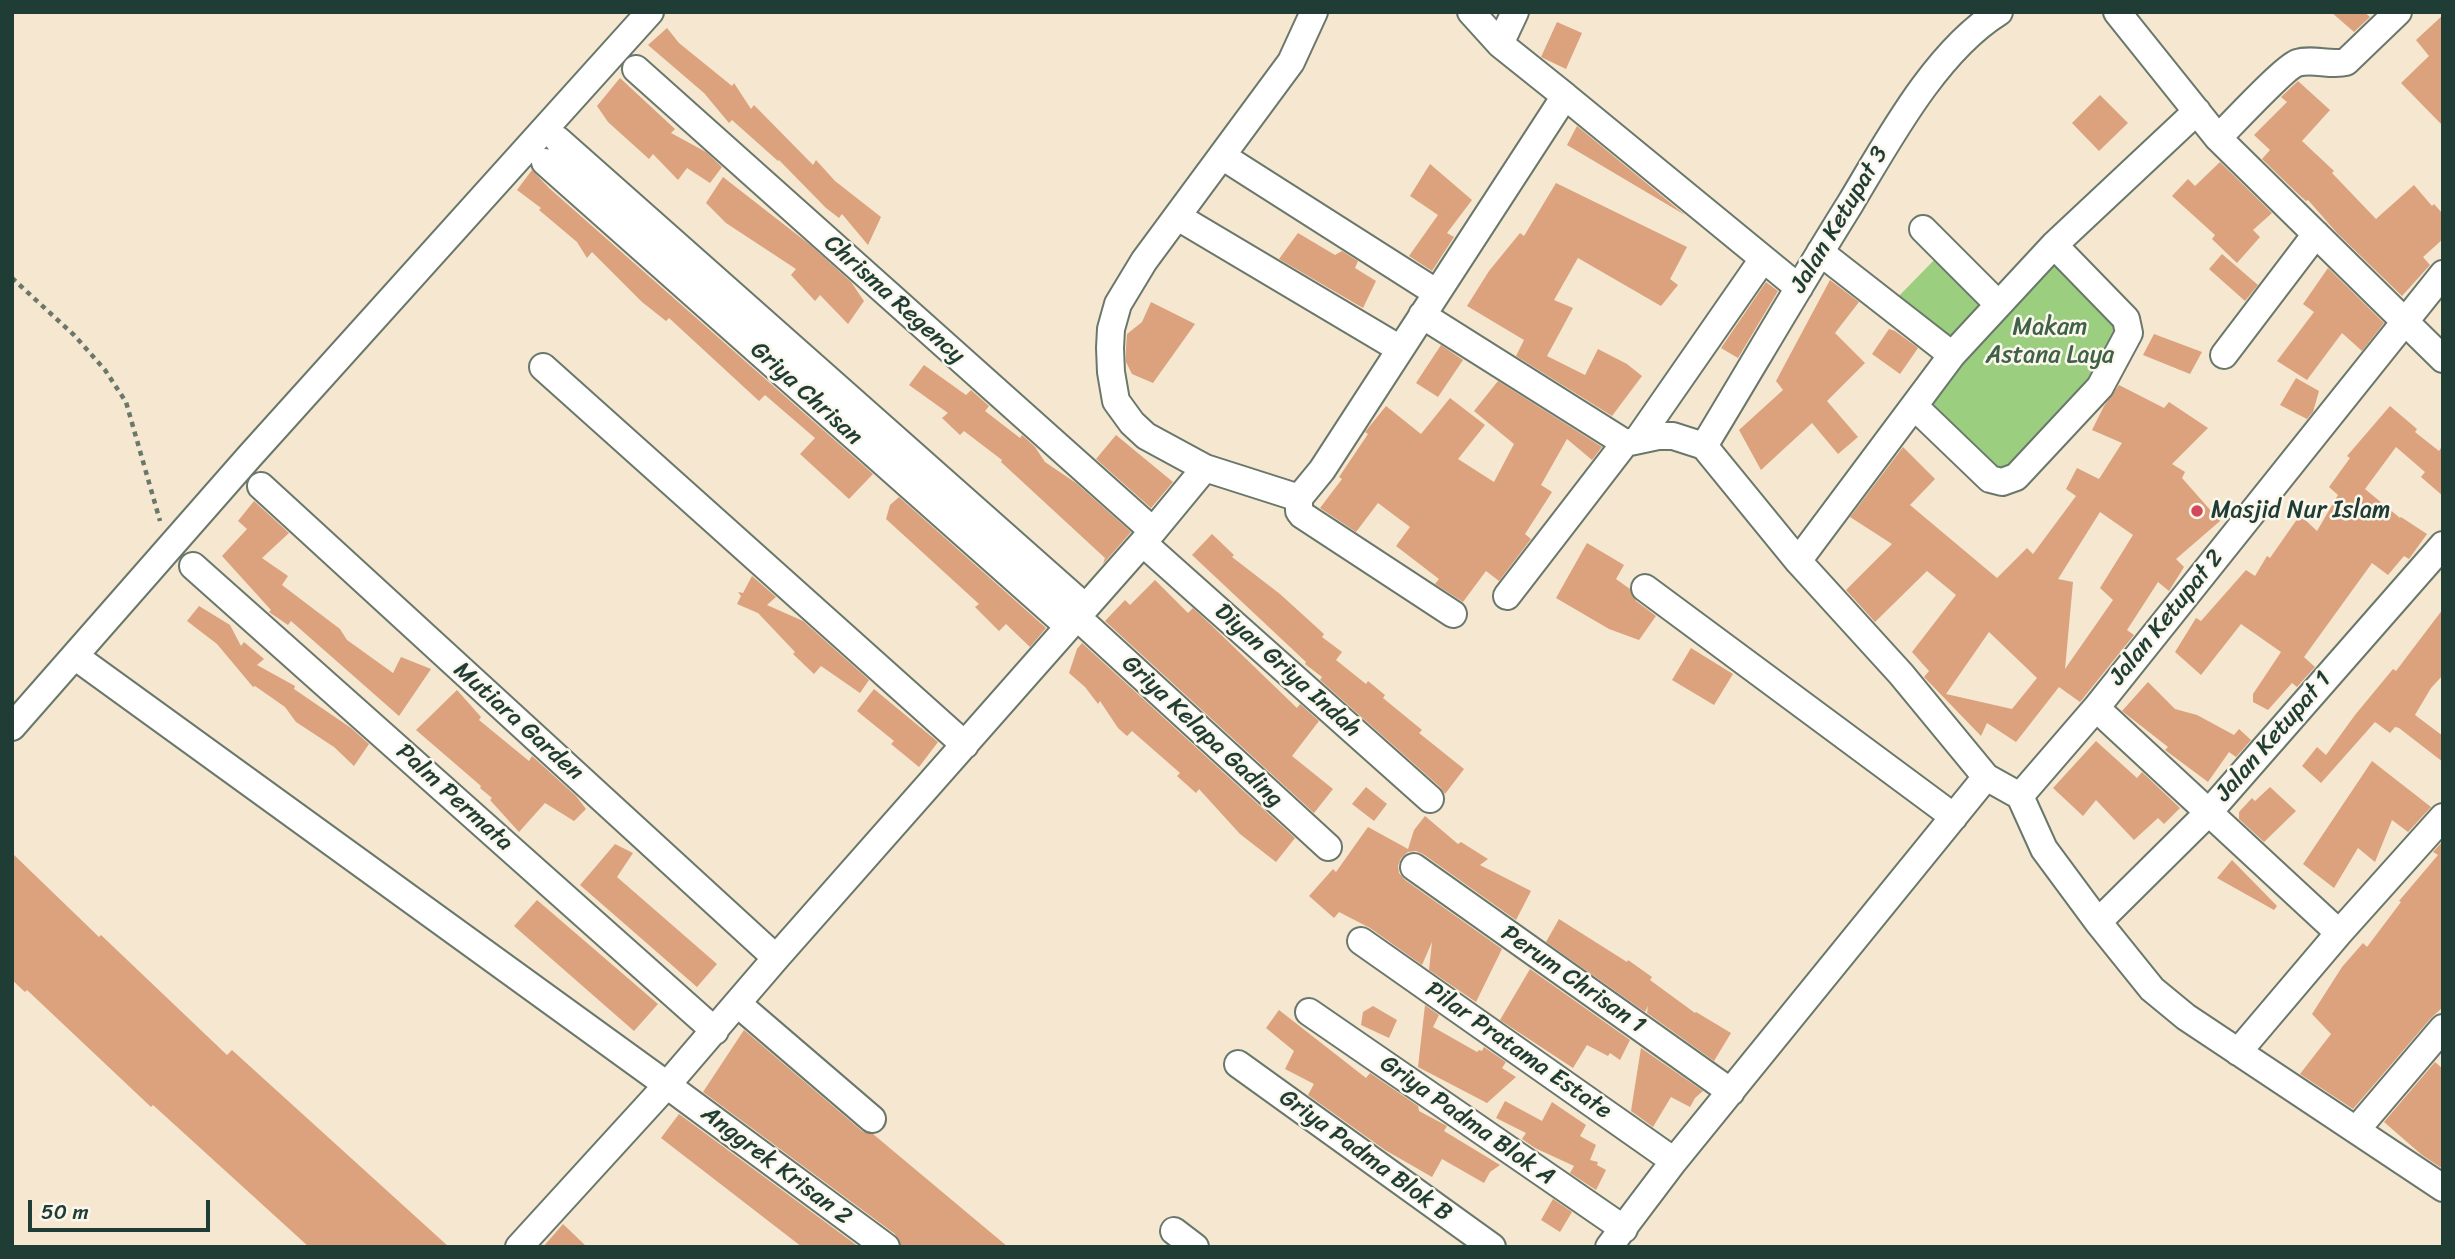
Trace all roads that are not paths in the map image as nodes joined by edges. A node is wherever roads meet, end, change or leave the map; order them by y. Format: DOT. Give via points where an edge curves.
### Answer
graph roads {
  1 [pos="650,12"];
  2 [pos="1314,12"];
  3 [pos="1471,12"];
  4 [pos="1515,12"];
  5 [pos="1999,12"];
  6 [pos="2118,12"];
  7 [pos="2398,12"];
  8 [pos="1500,44"];
  9 [pos="636,69"];
  10 [pos="1565,96"];
  11 [pos="2197,111"];
  12 [pos="2218,138"];
  13 [pos="552,150"];
  14 [pos="1222,156"];
  15 [pos="1178,217"];
  16 [pos="1923,229"];
  17 [pos="2316,234"];
  18 [pos="2054,245"];
  19 [pos="1820,252"];
  20 [pos="1763,259"];
  21 [pos="2443,274"];
  22 [pos="1799,288"];
  23 [pos="1437,293"];
  24 [pos="1998,304"];
  25 [pos="1422,315"];
  26 [pos="2404,322"];
  27 [pos="1400,349"];
  28 [pos="1951,355"];
  29 [pos="2224,355"];
  30 [pos="2443,359"];
  31 [pos="543,367"];
  32 [pos="1914,406"];
  33 [pos="1631,441"];
  34 [pos="1704,446"];
  35 [pos="1205,468"];
  36 [pos="261,486"];
  37 [pos="1299,498"];
  38 [pos="1148,537"];
  39 [pos="2443,545"];
  40 [pos="1798,561"];
  41 [pos="193,566"];
  42 [pos="1645,588"];
  43 [pos="1507,596"];
  44 [pos="1453,614"];
  45 [pos="1076,616"];
  46 [pos="76,657"];
  47 [pos="2095,708"];
  48 [pos="12,727"];
  49 [pos="965,745"];
  50 [pos="1986,777"];
  51 [pos="2020,796"];
  52 [pos="1430,799"];
  53 [pos="2209,812"];
  54 [pos="1954,817"];
  55 [pos="2443,817"];
  56 [pos="1328,847"];
  57 [pos="1414,867"];
  58 [pos="2098,922"];
  59 [pos="2339,933"];
  60 [pos="1362,941"];
  61 [pos="776,958"];
  62 [pos="738,1004"];
  63 [pos="1309,1012"];
  64 [pos="2443,1028"];
  65 [pos="715,1031"];
  66 [pos="2238,1052"];
  67 [pos="1238,1064"];
  68 [pos="667,1085"];
  69 [pos="1731,1092"];
  70 [pos="872,1119"];
  71 [pos="2357,1129"];
  72 [pos="1674,1161"];
  73 [pos="2443,1188"];
  74 [pos="1617,1238"];
  75 [pos="519,1247"];
  76 [pos="886,1247"];
  77 [pos="1492,1247"];
  1 -- 46 [label="street"];
  2 -- 14 [label="street" via="1291,62"];
  3 -- 8 [label="street"];
  4 -- 8 [label="street"];
  5 -- 19 [label="street, Jalan Ketupat 3" via="1955,50 1918,95"];
  6 -- 11 [label="street"];
  7 -- 12 [label="street" via="2346,62 2292,65"];
  8 -- 10 [label="street"];
  9 -- 38 [label="street, Chrisma Regency"];
  10 -- 20 [label="street"];
  10 -- 23 [label="street"];
  11 -- 12 [label="street"];
  11 -- 18 [label="street"];
  12 -- 17 [label="street"];
  13 -- 45 [label="street, Griya Chrisan"];
  14 -- 15 [label="street"];
  14 -- 23 [label="street"];
  15 -- 27 [label="street"];
  15 -- 35 [label="street" via="1118,304 1111,329 1111,372 1116,401 1132,423 1146,436"];
  16 -- 24 [label="street"];
  17 -- 26 [label="street"];
  17 -- 29 [label="street"];
  18 -- 24 [label="street"];
  18 -- 32 [label="street" via="2129,326 2100,387 2008,481 1990,479"];
  19 -- 22 [label="street, Jalan Ketupat 3"];
  19 -- 28 [label="street"];
  20 -- 22 [label="street"];
  20 -- 33 [label="street"];
  21 -- 26 [label="street, Jalan Ketupat 2"];
  22 -- 34 [label="street, Jalan Ketupat 3"];
  23 -- 25 [label="street"];
  24 -- 28 [label="street"];
  25 -- 27 [label="street"];
  25 -- 33 [label="street"];
  26 -- 30 [label="street"];
  26 -- 47 [label="street, Jalan Ketupat 2"];
  27 -- 37 [label="street"];
  28 -- 32 [label="street"];
  31 -- 49 [label="street"];
  32 -- 40 [label="street"];
  33 -- 34 [label="street" via="1673,436"];
  33 -- 43 [label="street"];
  34 -- 40 [label="street"];
  35 -- 37 [label="street"];
  35 -- 38 [label="street"];
  36 -- 61 [label="street, Mutiara Garden"];
  37 -- 44 [label="street" via="1302,515"];
  38 -- 45 [label="street"];
  38 -- 52 [label="street, Diyan Griya Indah"];
  39 -- 53 [label="street, Jalan Ketupat 1"];
  40 -- 50 [label="street" via="1901,674"];
  41 -- 65 [label="street, Palm Permata"];
  42 -- 54 [label="street"];
  45 -- 49 [label="street"];
  45 -- 56 [label="street, Griya Kelapa Gading"];
  46 -- 48 [label="street"];
  46 -- 68 [label="street, Anggrek Krisan 2"];
  47 -- 51 [label="street, Jalan Ketupat 2"];
  47 -- 53 [label="street"];
  49 -- 61 [label="street"];
  50 -- 51 [label="street"];
  50 -- 54 [label="street"];
  51 -- 58 [label="street" via="2044,849"];
  53 -- 58 [label="street, Jalan Ketupat 1"];
  53 -- 59 [label="street"];
  54 -- 69 [label="street"];
  55 -- 59 [label="street"];
  57 -- 69 [label="street, Perum Chrisan 1"];
  58 -- 66 [label="street" via="2168,1004"];
  59 -- 66 [label="street"];
  60 -- 72 [label="street, Pilar Pratama Estate"];
  61 -- 62 [label="street"];
  62 -- 65 [label="street"];
  62 -- 70 [label="street"];
  63 -- 74 [label="street, Griya Padma Blok A"];
  64 -- 71 [label="street"];
  65 -- 68 [label="street"];
  66 -- 71 [label="street"];
  67 -- 77 [label="street, Griya Padma Blok B"];
  68 -- 75 [label="street"];
  68 -- 76 [label="street, Anggrek Krisan 2"];
  69 -- 72 [label="street"];
  71 -- 73 [label="street"];
  72 -- 74 [label="street"];
}
